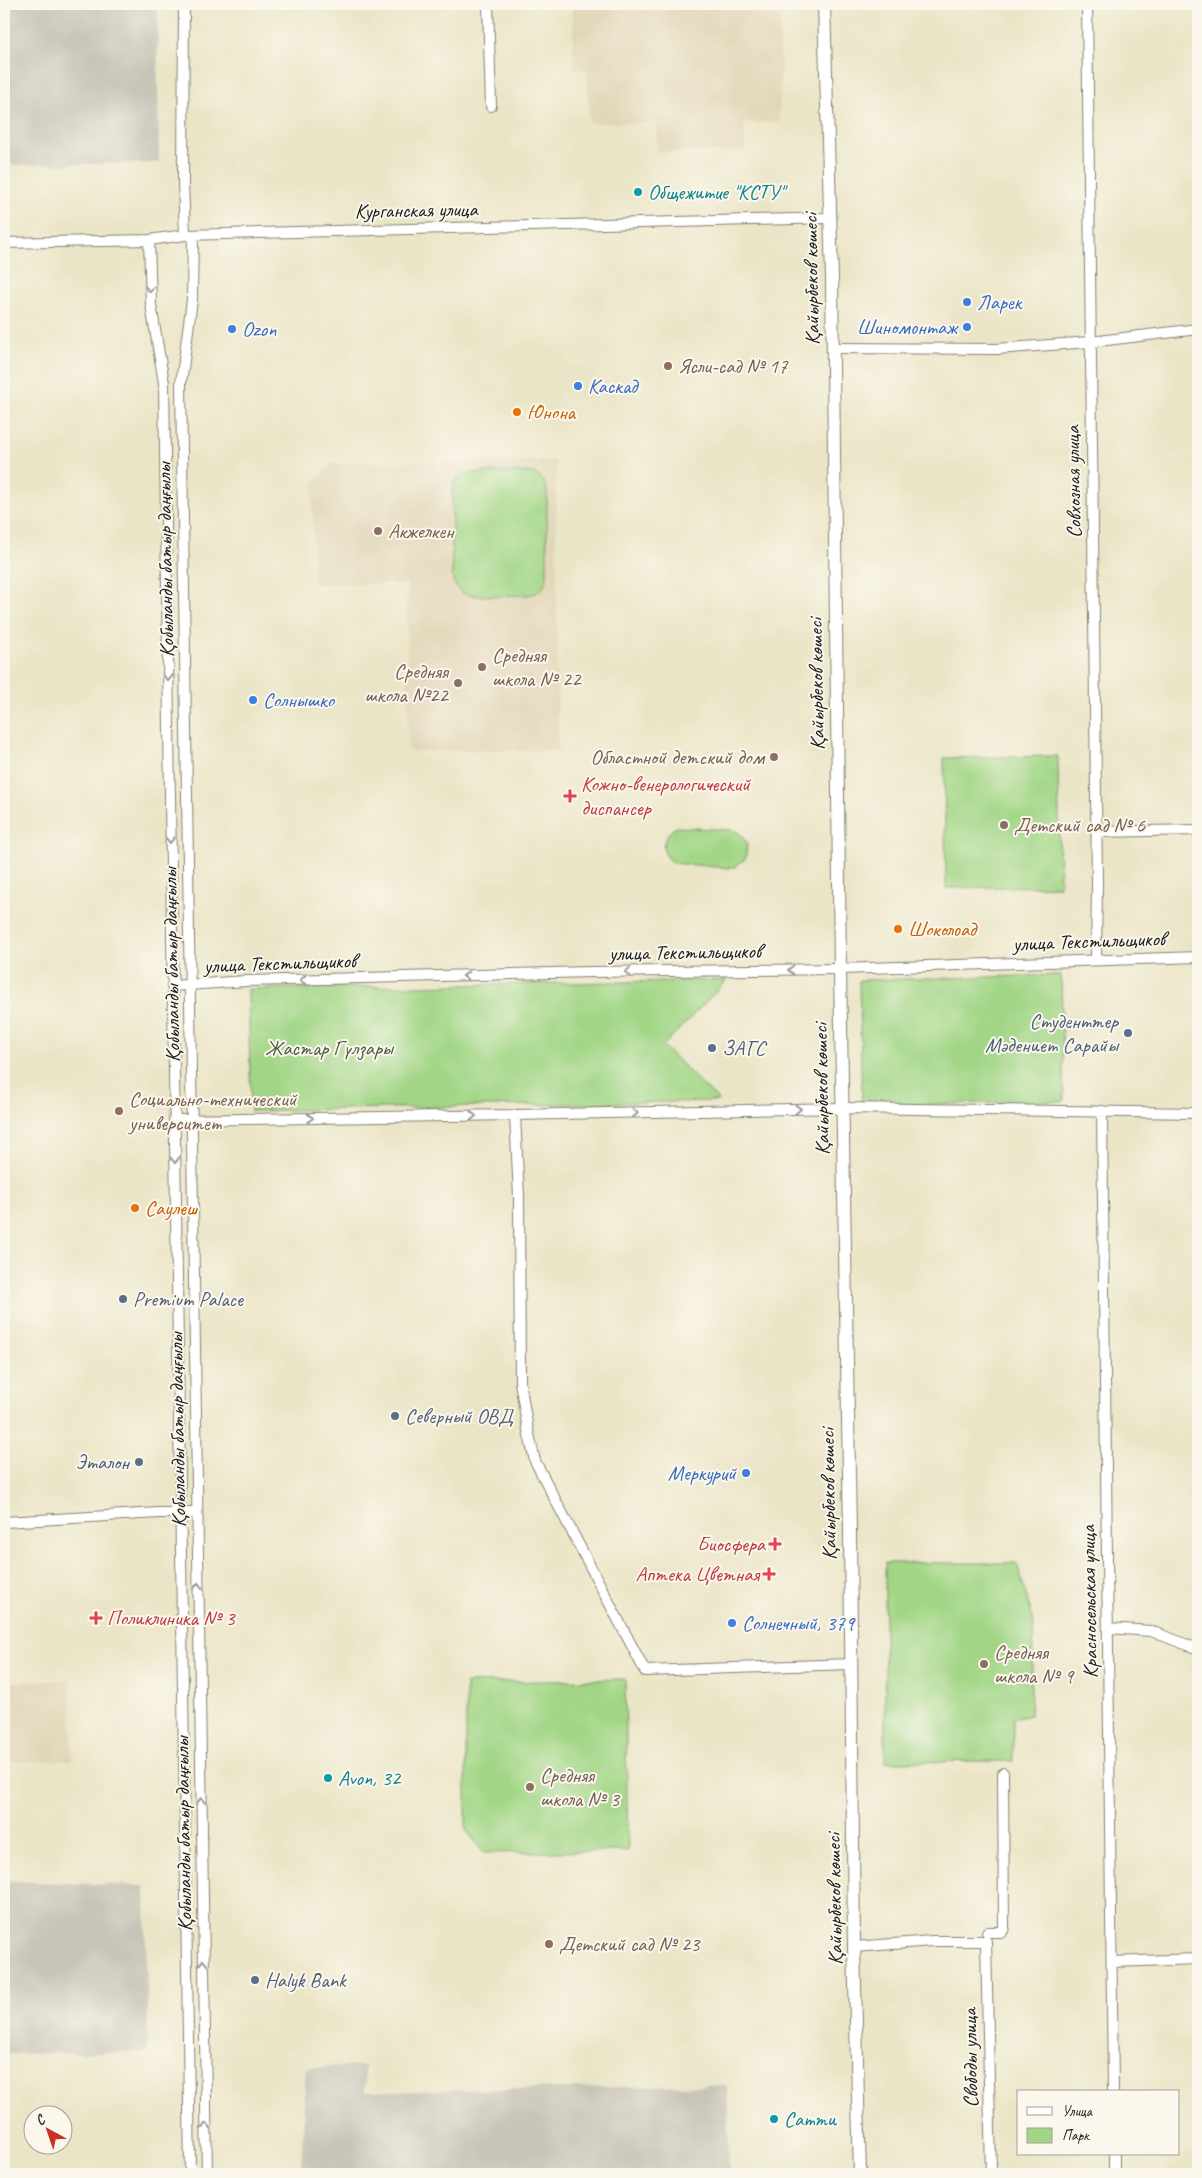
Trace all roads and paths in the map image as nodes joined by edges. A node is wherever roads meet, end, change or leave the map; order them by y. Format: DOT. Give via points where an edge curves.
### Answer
graph roads {
  1 [pos="184,4"];
  2 [pos="488,4"];
  3 [pos="824,4"];
  4 [pos="1086,4"];
  5 [pos="491,106"];
  6 [pos="830,218"];
  7 [pos="189,235"];
  8 [pos="149,240"];
  9 [pos="4,243"];
  10 [pos="1198,329"];
  11 [pos="1090,342"];
  12 [pos="833,348"];
  13 [pos="1198,830"];
  14 [pos="1097,832"];
  15 [pos="1198,956"];
  16 [pos="1096,959"];
  17 [pos="840,969"];
  18 [pos="190,984"];
  19 [pos="172,986"];
  20 [pos="842,1108"];
  21 [pos="1102,1111"];
  22 [pos="1198,1113"];
  23 [pos="515,1115"];
  24 [pos="191,1119"];
  25 [pos="174,1120"];
  26 [pos="180,1513"];
  27 [pos="197,1513"];
  28 [pos="4,1522"];
  29 [pos="1108,1628"];
  30 [pos="1198,1649"];
  31 [pos="851,1664"];
  32 [pos="1003,1773"];
  33 [pos="986,1936"];
  34 [pos="854,1947"];
  35 [pos="1198,1959"];
  36 [pos="1112,1962"];
  37 [pos="1113,2090"];
  38 [pos="1114,2156"];
  39 [pos="190,2174"];
  40 [pos="207,2174"];
  41 [pos="860,2174"];
  42 [pos="991,2174"];
  43 [pos="1114,2174"];
  1 -- 7 [label="street, Қобыланды батыр даңғылы" via="183,182"];
  2 -- 5 [label="street"];
  3 -- 6 [label="main road, Қайырбеков көшесі"];
  4 -- 11 [label="street, Совхозная улица"];
  6 -- 7 [label="street, Курганская улица"];
  6 -- 12 [label="main road, Қайырбеков көшесі"];
  7 -- 8 [label="street, Курганская улица"];
  7 -- 18 [label="street, Қобыланды батыр даңғылы" via="192,300 181,383"];
  8 -- 9 [label="street, Курганская улица"];
  8 -- 19 [label="street, Қобыланды батыр даңғылы, one-way" via="151,305 164,383"];
  10 -- 11 [label="street"];
  11 -- 12 [label="street" via="997,349"];
  11 -- 14 [label="street, Совхозная улица"];
  12 -- 17 [label="main road, Қайырбеков көшесі"];
  13 -- 14 [label="street"];
  14 -- 16 [label="street, Совхозная улица"];
  15 -- 16 [label="street, улица Текстильщиков"];
  16 -- 17 [label="street, улица Текстильщиков"];
  17 -- 18 [label="street, улица Текстильщиков, one-way" via="591,972"];
  17 -- 20 [label="main road, Қайырбеков көшесі"];
  18 -- 19 [label="street, улица Текстильщиков"];
  18 -- 24 [label="street, Қобыланды батыр даңғылы"];
  19 -- 25 [label="street, Қобыланды батыр даңғылы"];
  20 -- 21 [label="street"];
  23 -- 20 [label="street, one-way"];
  20 -- 31 [label="main road, Қайырбеков көшесі"];
  21 -- 22 [label="street"];
  21 -- 29 [label="street, Красносельская улица"];
  24 -- 23 [label="street, one-way"];
  23 -- 31 [label="street" via="520,1382 528,1430 536,1461 646,1671"];
  24 -- 25 [label="street"];
  24 -- 27 [label="street, Қобыланды батыр даңғылы"];
  25 -- 26 [label="street, Қобыланды батыр даңғылы, one-way"];
  26 -- 27 [label="street"];
  26 -- 28 [label="street"];
  26 -- 39 [label="street, Қобыланды батыр даңғылы"];
  40 -- 27 [label="street, Қобыланды батыр даңғылы, one-way"];
  29 -- 30 [label="street" via="1151,1631"];
  29 -- 36 [label="street, Красносельская улица"];
  31 -- 34 [label="main road, Қайырбеков көшесі"];
  32 -- 33 [label="street" via="1004,1928 1002,1932"];
  33 -- 34 [label="street"];
  33 -- 42 [label="street, Свободы улица"];
  34 -- 41 [label="main road, Қайырбеков көшесі"];
  35 -- 36 [label="street"];
  36 -- 37 [label="street, Красносельская улица"];
  38 -- 43 [label="street"];
}
